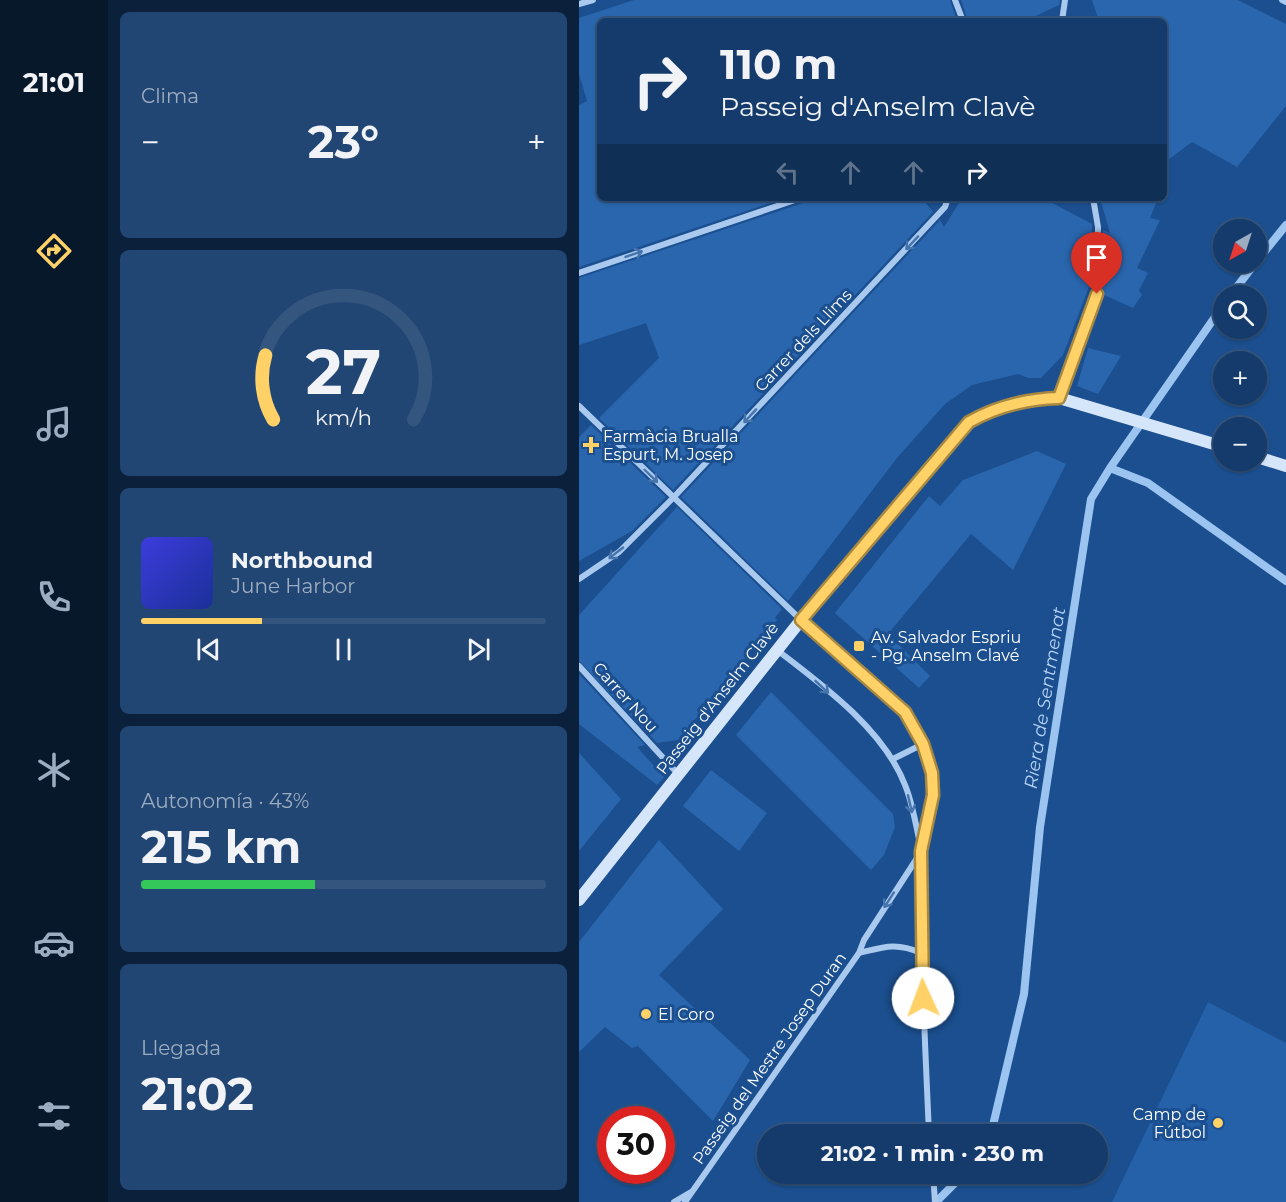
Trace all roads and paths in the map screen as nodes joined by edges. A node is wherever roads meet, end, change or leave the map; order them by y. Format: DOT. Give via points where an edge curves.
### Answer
graph roads {
  1 [pos="593,0"];
  2 [pos="955,0"];
  3 [pos="1065,0"];
  4 [pos="579,4"];
  5 [pos="962,18"];
  6 [pos="1062,18"];
  7 [pos="792,201"];
  8 [pos="947,201"];
  9 [pos="1092,201"];
  10 [pos="579,273"];
  11 [pos="1059,398"];
  12 [pos="579,406"];
  13 [pos="1213,444"];
  14 [pos="1267,460"];
  15 [pos="1286,466"];
  16 [pos="673,498"];
  17 [pos="579,579"];
  18 [pos="801,620"];
  19 [pos="777,650"];
  20 [pos="579,666"];
  21 [pos="923,744"];
  22 [pos="893,759"];
  23 [pos="678,774"];
  24 [pos="921,851"];
  25 [pos="579,900"];
  26 [pos="859,953"];
  27 [pos="921,953"];
  28 [pos="929,1124"];
  29 [pos="934,1184"];
  30 [pos="694,1190"];
  31 [pos="674,1202"];
  32 [pos="685,1202"];
  33 [pos="935,1202"];
  1 -- 4 [label="street"];
  2 -- 5 [label="street"];
  3 -- 6 [label="street"];
  10 -- 7 [label="street, one-way"];
  8 -- 16 [label="street, Carrer dels Llims, one-way"];
  9 -- 11 [label="street" via="1098,227 1097,294"];
  11 -- 13 [label="street, Passeig d'Anselm Clavè"];
  11 -- 18 [label="street, Passeig d'Anselm Clavè" via="1014,403 969,422"];
  12 -- 16 [label="street, one-way"];
  14 -- 15 [label="street"];
  16 -- 17 [label="street, Carrer dels Llims, one-way" via="619,552"];
  16 -- 18 [label="street"];
  18 -- 19 [label="street, Passeig d'Anselm Clavè"];
  18 -- 21 [label="street" via="905,712"];
  19 -- 22 [label="street, one-way" via="876,736"];
  19 -- 23 [label="street, Passeig d'Anselm Clavè"];
  20 -- 23 [label="street, Carrer Nou"];
  21 -- 22 [label="street"];
  21 -- 24 [label="street" via="932,773 933,795"];
  22 -- 24 [label="street, one-way" via="906,786"];
  23 -- 25 [label="street, Passeig d'Anselm Clavè"];
  24 -- 26 [label="street, one-way"];
  24 -- 27 [label="street"];
  26 -- 27 [label="street, Passeig del Mestre Josep Duran" via="893,945"];
  26 -- 30 [label="street, Passeig del Mestre Josep Duran"];
  27 -- 28 [label="street"];
  29 -- 33 [label="street"];
  30 -- 31 [label="street"];
  30 -- 32 [label="street, Passeig del Mestre Josep Duran"];
}
